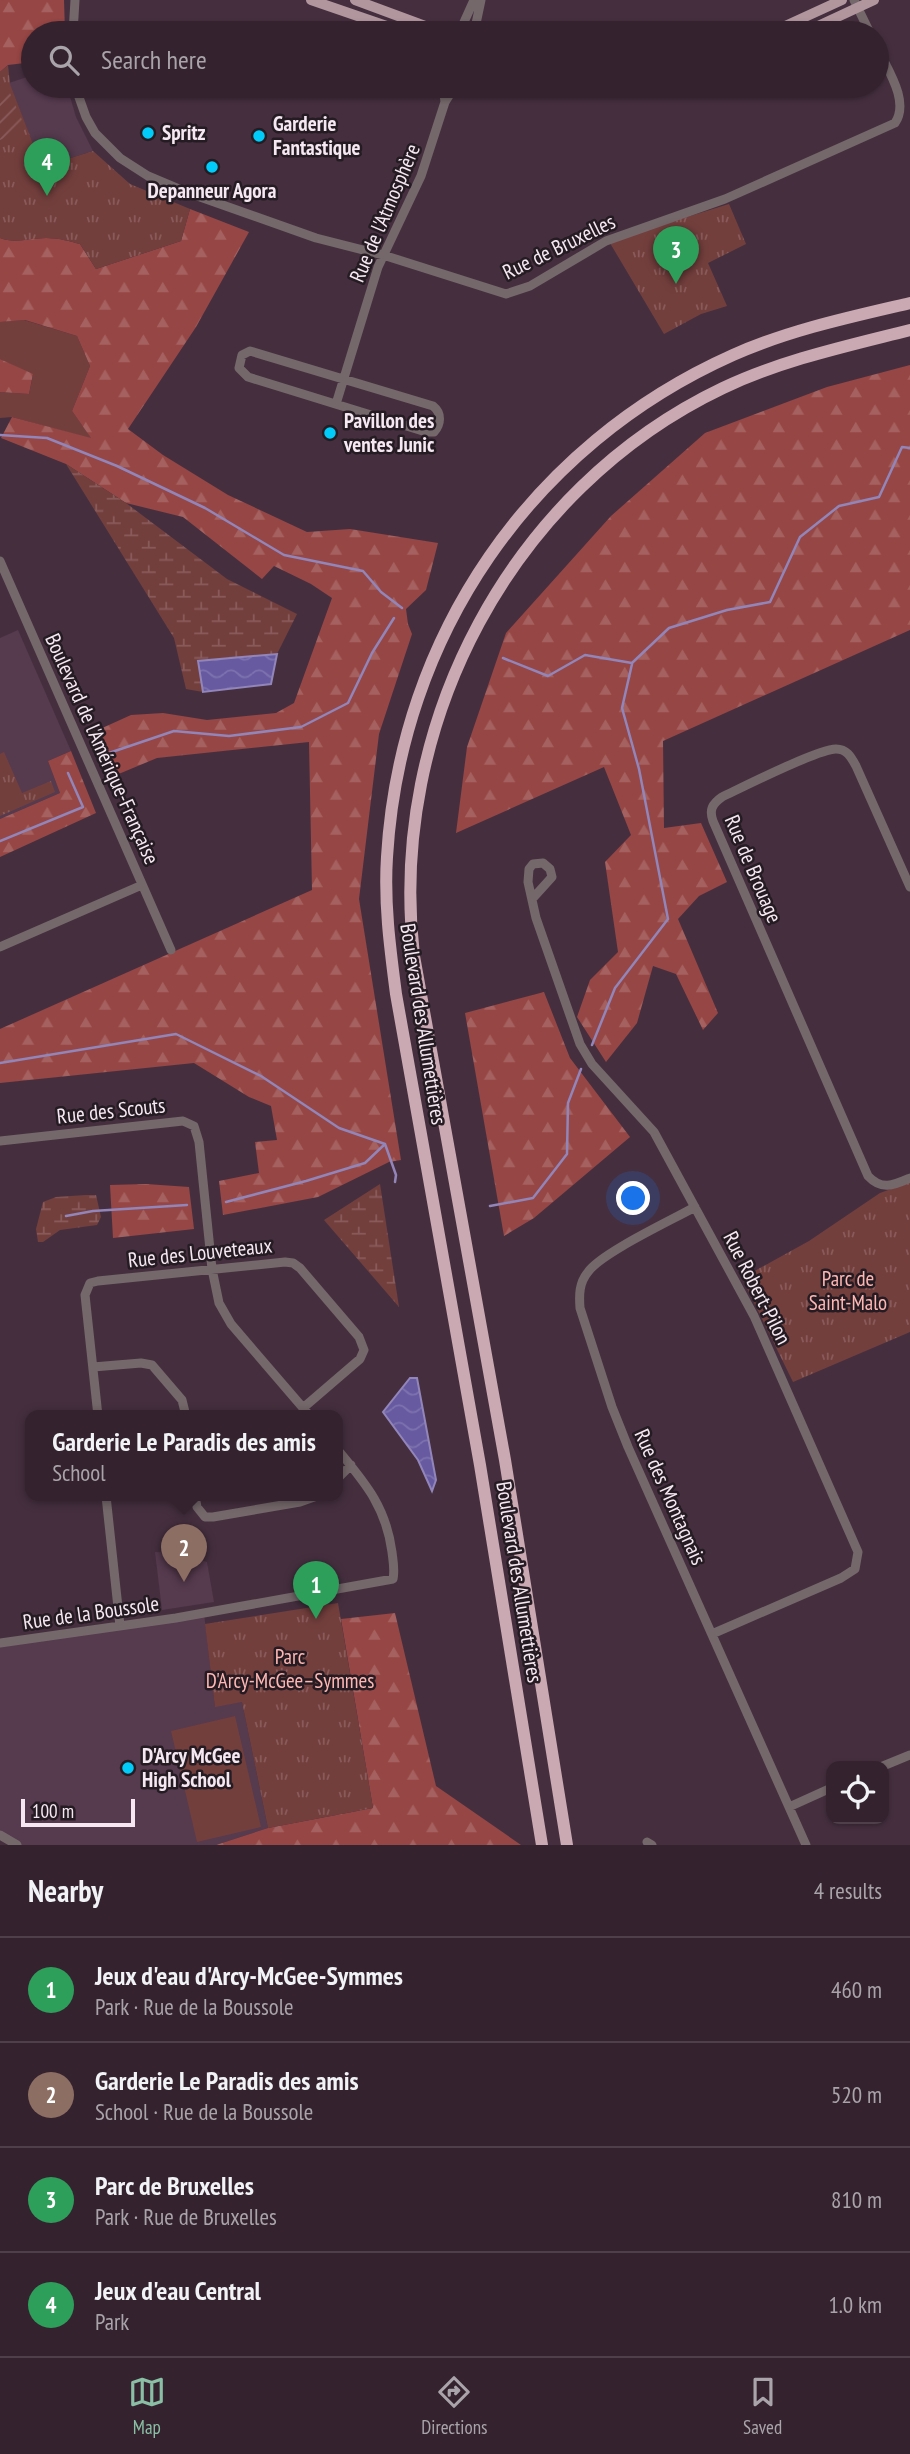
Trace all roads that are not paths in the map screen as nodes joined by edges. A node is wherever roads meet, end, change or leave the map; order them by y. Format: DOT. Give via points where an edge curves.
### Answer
graph roads {
  1 [pos="75,0"];
  2 [pos="311,0"];
  3 [pos="355,0"];
  4 [pos="474,0"];
  5 [pos="481,0"];
  6 [pos="842,0"];
  7 [pos="874,0"];
  8 [pos="856,4"];
  9 [pos="74,21"];
  10 [pos="372,21"];
  11 [pos="412,21"];
  12 [pos="468,21"];
  13 [pos="471,21"];
  14 [pos="796,21"];
  15 [pos="825,21"];
  16 [pos="864,21"];
  17 [pos="889,73"];
  18 [pos="79,98"];
  19 [pos="445,98"];
  20 [pos="448,98"];
  21 [pos="446,102"];
  22 [pos="383,255"];
  23 [pos="910,303"];
  24 [pos="910,330"];
  25 [pos="344,378"];
  26 [pos="336,404"];
  27 [pos="0,561"];
  28 [pos="142,885"];
  29 [pos="910,887"];
  30 [pos="533,898"];
  31 [pos="0,947"];
  32 [pos="171,950"];
  33 [pos="0,1141"];
  34 [pos="910,1178"];
  35 [pos="695,1207"];
  36 [pos="212,1269"];
  37 [pos="93,1367"];
  38 [pos="303,1408"];
  39 [pos="97,1410"];
  40 [pos="184,1410"];
  41 [pos="343,1456"];
  42 [pos="505,1460"];
  43 [pos="480,1462"];
  44 [pos="351,1465"];
  45 [pos="343,1473"];
  46 [pos="107,1501"];
  47 [pos="196,1501"];
  48 [pos="303,1501"];
  49 [pos="120,1626"];
  50 [pos="712,1634"];
  51 [pos="0,1643"];
  52 [pos="910,1755"];
  53 [pos="889,1764"];
  54 [pos="826,1790"];
  55 [pos="789,1807"];
  56 [pos="0,1835"];
  57 [pos="17,1845"];
  58 [pos="542,1845"];
  59 [pos="567,1845"];
  60 [pos="806,1845"];
  1 -- 9 [label="street"];
  2 -- 10 [label="main road"];
  3 -- 11 [label="main road"];
  4 -- 12 [label="street"];
  5 -- 13 [label="street"];
  6 -- 14 [label="main road"];
  7 -- 8 [label="main road"];
  8 -- 15 [label="main road"];
  8 -- 16 [label="street"];
  17 -- 22 [label="street, Rue de Bruxelles" via="902,102 895,123 724,199 614,237 512,293 496,293"];
  18 -- 22 [label="street, Rue de Bruxelles" via="95,133 120,158 148,176 305,234"];
  19 -- 21 [label="street, Rue de l'Atmosphère"];
  20 -- 21 [label="street, Rue de l'Atmosphère"];
  21 -- 22 [label="street, Rue de l'Atmosphère" via="421,176"];
  22 -- 25 [label="street, Rue de l'Atmosphère"];
  23 -- 43 [label="highway, Boulevard des Allumettières" via="742,351 667,389 605,431 540,493 500,540 442,637 416,701 391,808 387,916 396,994"];
  24 -- 42 [label="highway, Boulevard des Allumettières" via="822,352 743,379 686,408 624,450 565,502 517,560 480,619 450,682 427,757 413,827 411,934"];
  25 -- 26 [label="street, Rue de l'Atmosphère"];
  25 -- 26 [label="street" via="256,351 242,355 239,368 247,377"];
  25 -- 26 [label="street" via="433,406 440,417 436,430 426,432"];
  27 -- 28 [label="street, Boulevard de l'Amérique-Française"];
  28 -- 31 [label="street"];
  28 -- 32 [label="street, Boulevard de l'Amérique-Française"];
  29 -- 34 [label="street, Rue de Brouage" via="856,765 842,750 824,751 713,804 718,834 868,1176 884,1187"];
  30 -- 35 [label="street, Rue Robert-Pilon" via="584,1051 654,1132"];
  33 -- 36 [label="street, Rue des Scouts" via="191,1123 199,1142"];
  35 -- 50 [label="street, Rue des Montagnais" via="589,1270 579,1293 612,1407"];
  35 -- 50 [label="street, Rue Robert-Pilon" via="754,1316 858,1552 855,1569 841,1578"];
  36 -- 37 [label="street, Rue des Louveteaux" via="90,1283 85,1294"];
  36 -- 38 [label="street, Rue des Scouts" via="226,1318"];
  36 -- 38 [label="street, Rue des Louveteaux" via="293,1263 359,1337 365,1350 360,1359"];
  37 -- 39 [label="street, Rue des Louveteaux"];
  37 -- 40 [label="street" via="152,1365 178,1395"];
  41 -- 44 [label="street"];
  42 -- 43 [label="highway"];
  42 -- 59 [label="highway, Boulevard des Allumettières"];
  43 -- 58 [label="highway, Boulevard des Allumettières"];
  44 -- 45 [label="street"];
  44 -- 49 [label="street, Rue de la Boussole" via="372,1491 383,1516 393,1580"];
  46 -- 49 [label="street"];
  47 -- 48 [label="street" via="205,1517"];
  49 -- 51 [label="street, Rue de la Boussole"];
  50 -- 55 [label="street, Rue des Montagnais"];
  52 -- 53 [label="street"];
  54 -- 55 [label="street"];
  55 -- 60 [label="street, Rue des Montagnais"];
  56 -- 57 [label="street"];
}
